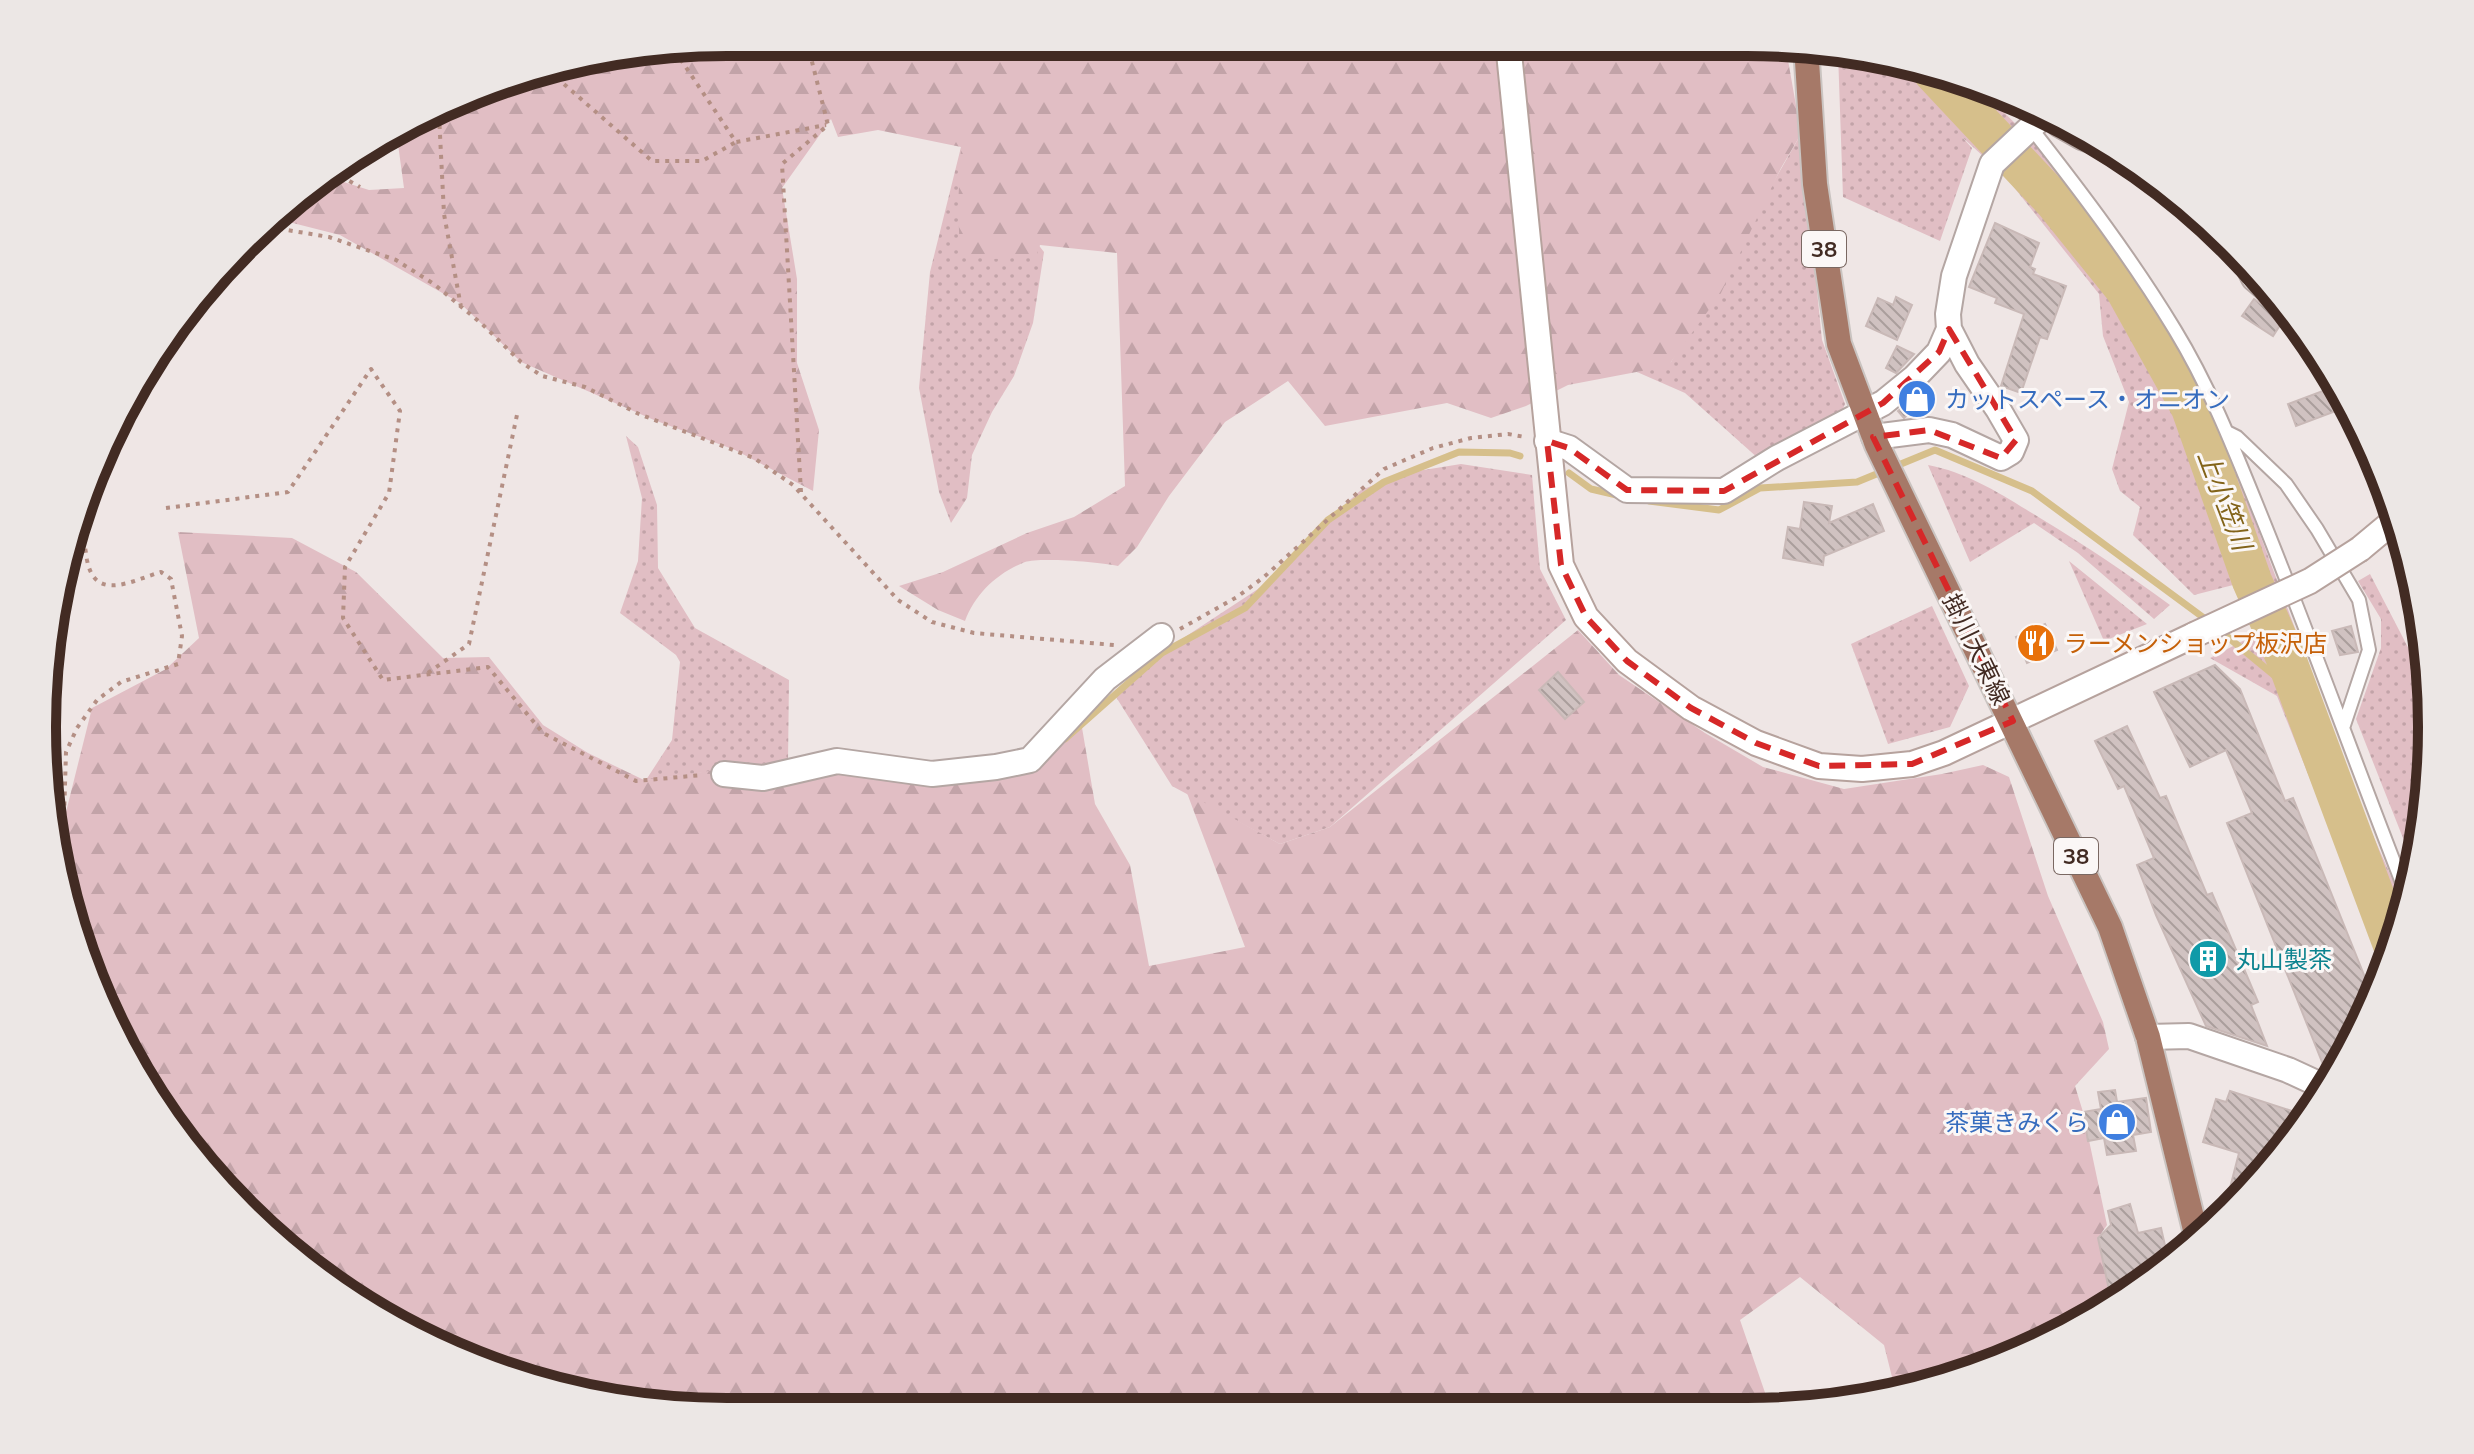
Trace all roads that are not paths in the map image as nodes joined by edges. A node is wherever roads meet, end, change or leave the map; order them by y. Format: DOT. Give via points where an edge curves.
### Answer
graph roads {
  1 [pos="1509,56"];
  2 [pos="1807,59"];
  3 [pos="2033,126"];
  4 [pos="1949,329"];
  5 [pos="1864,413"];
  6 [pos="2226,431"];
  7 [pos="1547,441"];
  8 [pos="1875,441"];
  9 [pos="2387,527"];
  10 [pos="1161,636"];
  11 [pos="2013,721"];
  12 [pos="2343,728"];
  13 [pos="724,774"];
  14 [pos="2400,878"];
  15 [pos="2148,1037"];
  16 [pos="2315,1083"];
  17 [pos="2194,1226"];
  1 -- 7 [label="street"];
  2 -- 5 [label="main road, 掛川大東線 / 38" via="1815,184 1839,344"];
  3 -- 4 [label="street" via="1992,164 1954,276"];
  3 -- 6 [label="lane" via="2169,320"];
  4 -- 5 [label="street" via="1939,352 1915,377"];
  4 -- 8 [label="street" via="2016,440 2011,452 2001,458 1929,430"];
  5 -- 7 [label="street" via="1724,491 1627,490 1569,448"];
  5 -- 8 [label="main road, 掛川大東線 / 38"];
  6 -- 12 [label="lane"];
  6 -- 12 [label="lane" via="2286,484 2359,600 2369,650"];
  7 -- 11 [label="street" via="1561,565 1586,617 1627,661 1691,708 1756,743 1819,766 1862,769 1912,764"];
  8 -- 11 [label="main road, 掛川大東線 / 38"];
  9 -- 11 [label="street, bridge" via="2310,581"];
  10 -- 13 [label="street" via="1105,679 1030,760 932,774 837,761 763,778"];
  11 -- 15 [label="main road, 掛川大東線 / 38" via="2110,927"];
  12 -- 14 [label="lane"];
  15 -- 16 [label="street" via="2189,1036"];
  15 -- 17 [label="main road, 掛川大東線 / 38"];
}
